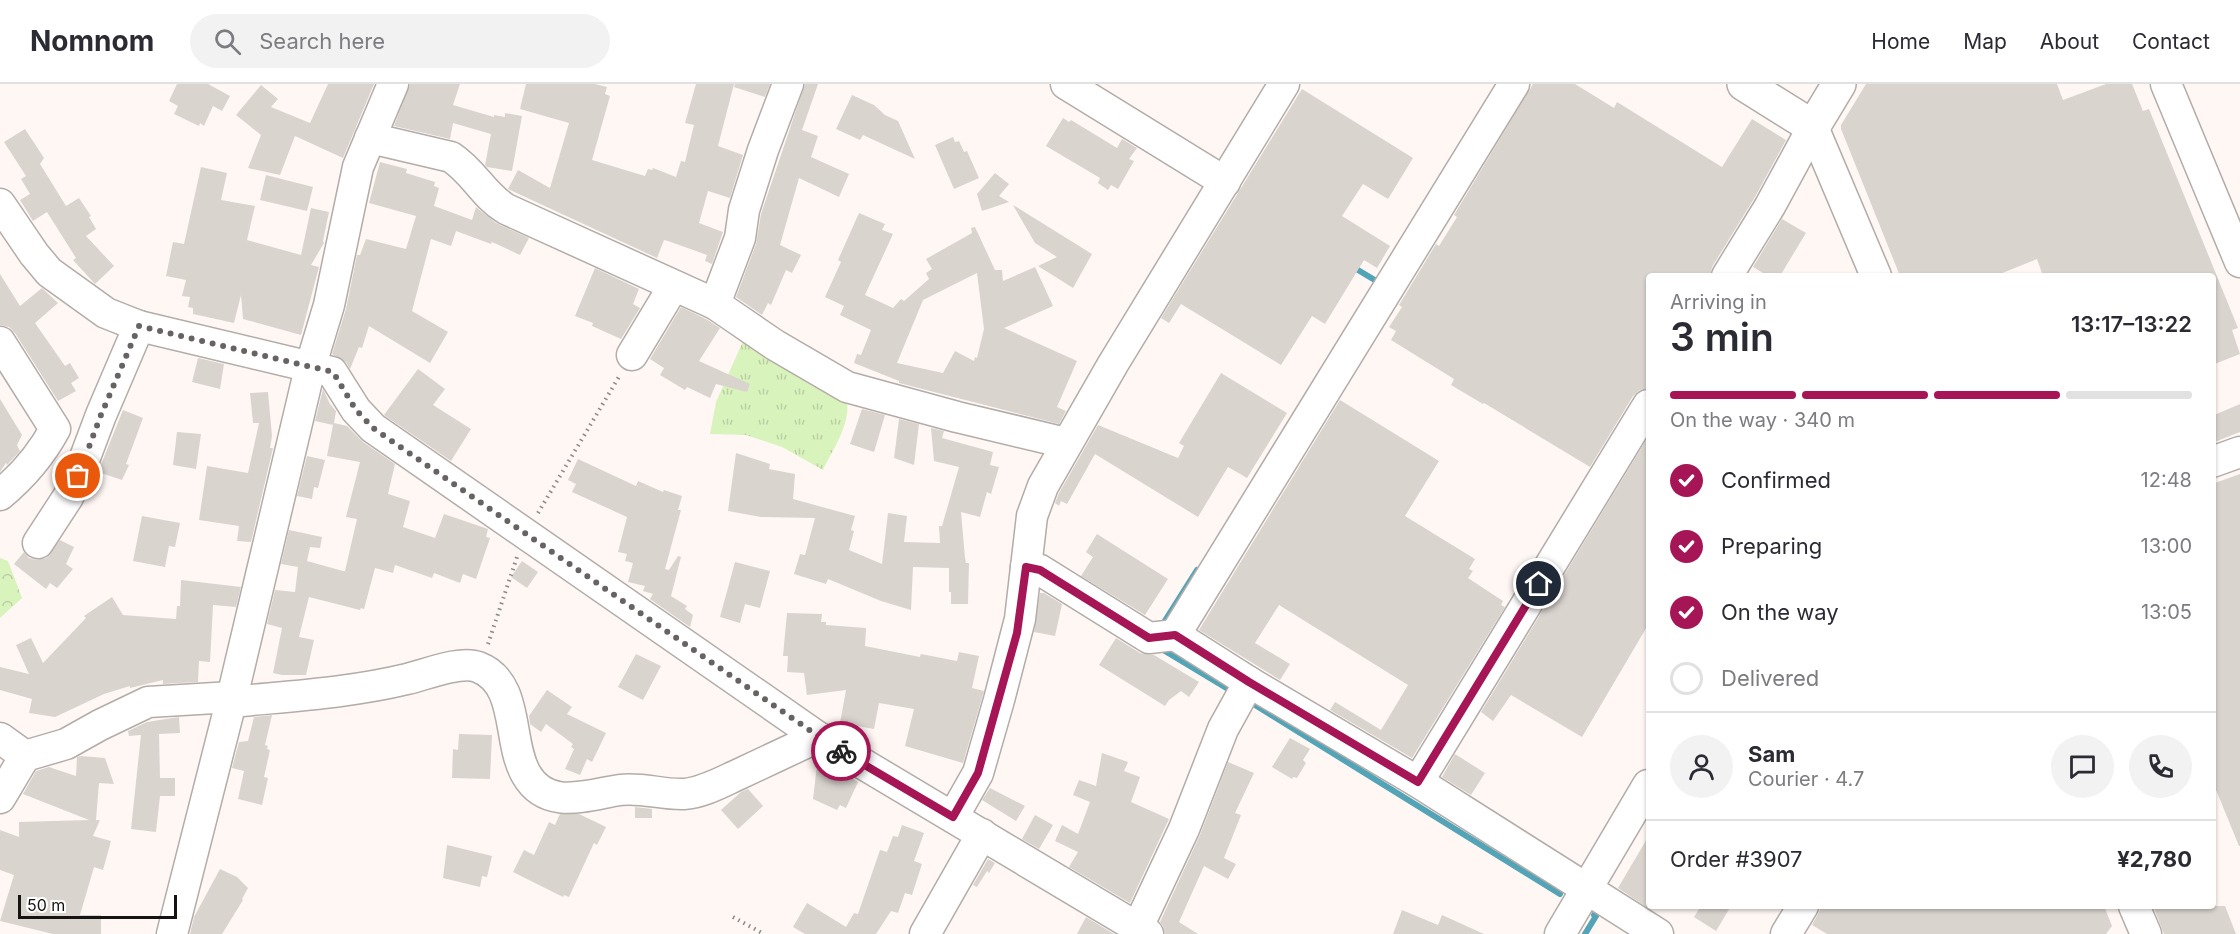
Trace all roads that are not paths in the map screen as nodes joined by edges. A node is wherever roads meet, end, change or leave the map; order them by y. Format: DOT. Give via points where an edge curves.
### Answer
graph roads {
  1 [pos="393,84"];
  2 [pos="788,84"];
  3 [pos="1066,84"];
  4 [pos="1284,84"];
  5 [pos="1514,84"];
  6 [pos="1744,84"];
  7 [pos="1839,84"];
  8 [pos="2166,84"];
  9 [pos="1813,127"];
  10 [pos="370,138"];
  11 [pos="1222,187"];
  12 [pos="0,204"];
  13 [pos="2240,262"];
  14 [pos="1730,273"];
  15 [pos="1875,273"];
  16 [pos="673,287"];
  17 [pos="715,304"];
  18 [pos="139,326"];
  19 [pos="0,342"];
  20 [pos="632,355"];
  21 [pos="310,368"];
  22 [pos="1646,408"];
  23 [pos="1066,443"];
  24 [pos="2240,452"];
  25 [pos="2216,461"];
  26 [pos="0,495"];
  27 [pos="38,543"];
  28 [pos="1026,567"];
  29 [pos="1163,636"];
  30 [pos="1244,692"];
  31 [pos="231,700"];
  32 [pos="818,736"];
  33 [pos="0,738"];
  34 [pos="25,756"];
  35 [pos="1418,782"];
  36 [pos="1646,788"];
  37 [pos="0,798"];
  38 [pos="953,817"];
  39 [pos="982,834"];
  40 [pos="1586,890"];
  41 [pos="1801,909"];
  42 [pos="1143,931"];
  43 [pos="172,934"];
  44 [pos="925,934"];
  45 [pos="1560,934"];
  46 [pos="1658,934"];
  47 [pos="1786,934"];
  1 -- 10 [label="street"];
  2 -- 17 [label="street" via="744,210 741,238"];
  3 -- 11 [label="street"];
  4 -- 11 [label="street"];
  5 -- 29 [label="street"];
  6 -- 9 [label="main road"];
  7 -- 9 [label="main road"];
  8 -- 13 [label="street"];
  9 -- 14 [label="street"];
  9 -- 15 [label="street"];
  10 -- 16 [label="street" via="451,157 463,165 491,200 506,209"];
  10 -- 21 [label="street" via="358,167 329,305"];
  11 -- 23 [label="street"];
  12 -- 18 [label="street" via="48,272 106,313"];
  16 -- 17 [label="street"];
  16 -- 20 [label="street"];
  17 -- 23 [label="street" via="847,387"];
  18 -- 21 [label="street"];
  18 -- 27 [label="street" via="78,476"];
  19 -- 26 [label="street" via="55,429 43,452"];
  21 -- 31 [label="street"];
  21 -- 32 [label="street" via="333,372 356,410 373,428"];
  22 -- 35 [label="street"];
  23 -- 28 [label="street" via="1032,516"];
  24 -- 25 [label="street"];
  28 -- 29 [label="street" via="1040,570"];
  28 -- 38 [label="street" via="1017,633 978,773"];
  29 -- 30 [label="street"];
  30 -- 35 [label="street"];
  30 -- 42 [label="street" via="1223,729"];
  31 -- 32 [label="street" via="352,690 469,664 490,673 504,692 526,775 550,797 566,798 623,790 686,794 732,778"];
  31 -- 34 [label="street" via="148,702 66,744"];
  31 -- 43 [label="street"];
  32 -- 38 [label="street"];
  33 -- 34 [label="street"];
  34 -- 37 [label="street"];
  35 -- 40 [label="street"];
  36 -- 40 [label="street"];
  38 -- 39 [label="street"];
  39 -- 42 [label="street"];
  39 -- 44 [label="street"];
  40 -- 45 [label="street"];
  40 -- 46 [label="street"];
  41 -- 47 [label="street"];
}
